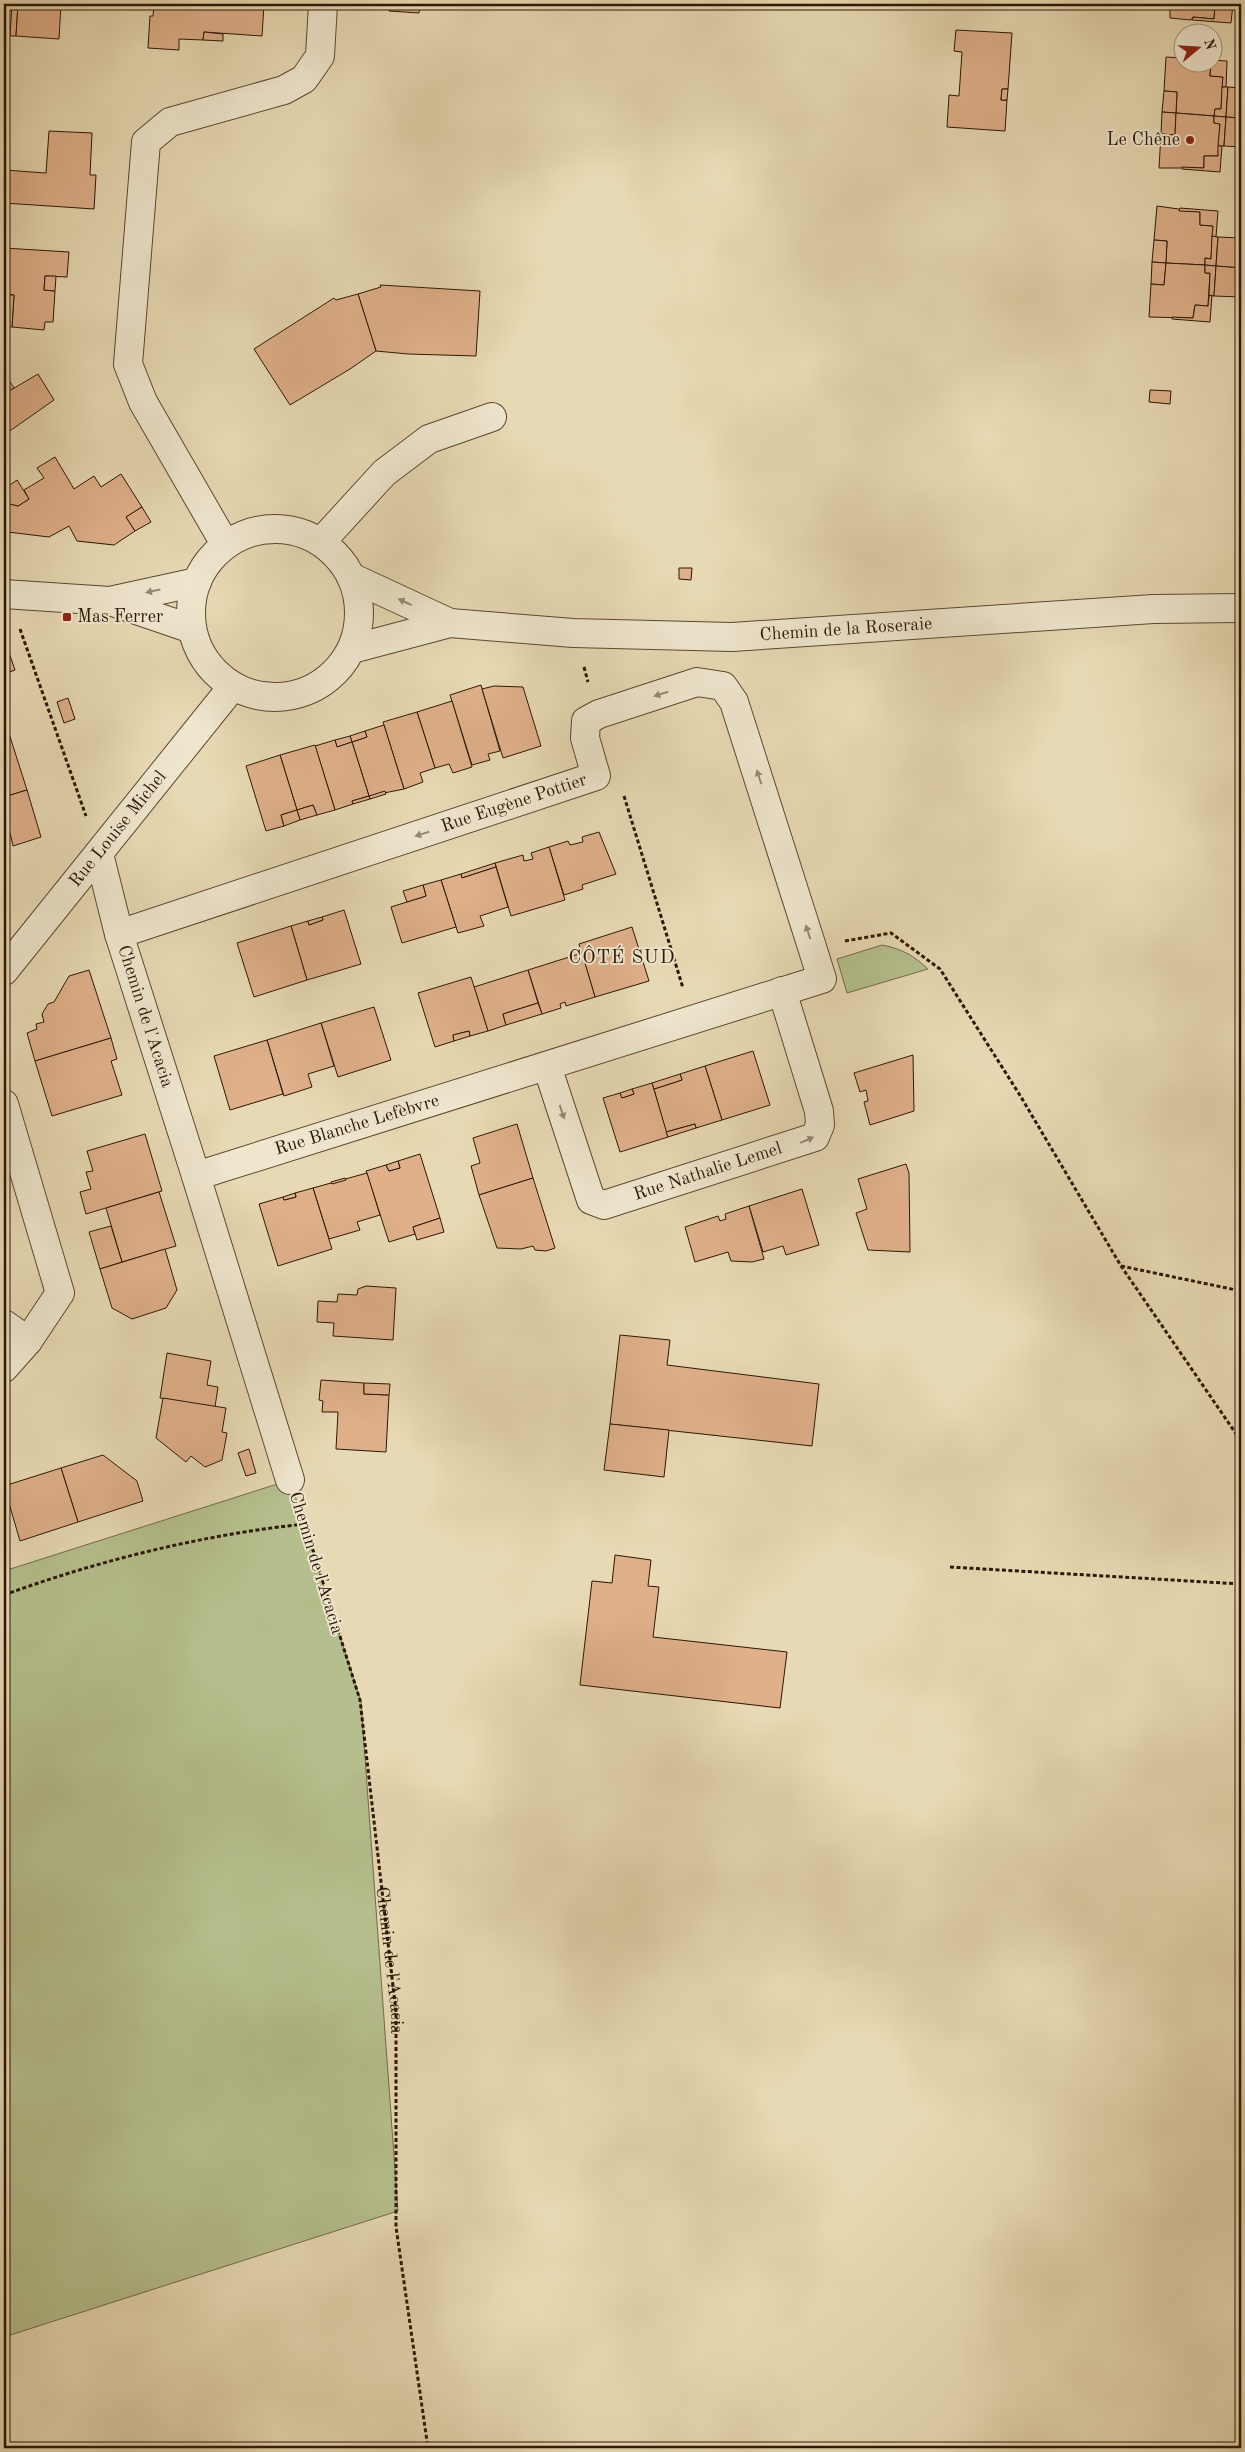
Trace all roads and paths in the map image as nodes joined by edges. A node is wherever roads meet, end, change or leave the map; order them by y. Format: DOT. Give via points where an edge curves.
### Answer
graph roads {
  1 [pos="323,4"];
  2 [pos="492,417"];
  3 [pos="321,542"];
  4 [pos="226,544"];
  5 [pos="351,577"];
  6 [pos="197,582"];
  7 [pos="4,594"];
  8 [pos="110,601"];
  9 [pos="1241,608"];
  10 [pos="18,623"];
  11 [pos="450,623"];
  12 [pos="192,629"];
  13 [pos="573,633"];
  14 [pos="352,649"];
  15 [pos="233,686"];
  16 [pos="599,714"];
  17 [pos="622,791"];
  18 [pos="99,854"];
  19 [pos="118,934"];
  20 [pos="812,946"];
  21 [pos="4,971"];
  22 [pos="782,991"];
  23 [pos="693,1020"];
  24 [pos="547,1066"];
  25 [pos="4,1104"];
  26 [pos="196,1176"];
  27 [pos="1121,1266"];
  28 [pos="1241,1291"];
  29 [pos="4,1324"];
  30 [pos="28,1341"];
  31 [pos="4,1368"];
  32 [pos="1241,1441"];
  33 [pos="290,1480"];
  34 [pos="304,1524"];
  35 [pos="950,1567"];
  36 [pos="1241,1584"];
  37 [pos="4,1595"];
  38 [pos="428,2448"];
  1 -- 4 [label="street" via="320,56 304,79 284,90 170,122 146,142 128,364 143,402"];
  2 -- 3 [label="street" via="429,439 384,473"];
  3 -- 4 [label="street" via="298,532 273,528 248,532"];
  3 -- 5 [label="street" via="338,557"];
  4 -- 6 [label="street" via="209,561"];
  11 -- 5 [label="street, Chemin de la Roseraie, one-way"];
  5 -- 14 [label="street" via="358,601 359,625"];
  6 -- 8 [label="street, one-way"];
  6 -- 12 [label="street" via="191,605"];
  7 -- 8 [label="street"];
  8 -- 12 [label="street"];
  9 -- 13 [label="street, Chemin de la Roseraie" via="1153,609 732,637"];
  10 -- 18 [label="path"];
  11 -- 13 [label="street, Chemin de la Roseraie"];
  11 -- 14 [label="street, Chemin de la Roseraie"];
  12 -- 15 [label="street" via="200,651 214,671"];
  13 -- 16 [label="path"];
  14 -- 15 [label="street" via="336,672 314,689 287,697 258,696"];
  15 -- 18 [label="street, Rue Louise Michel"];
  16 -- 19 [label="street, Rue Eugène Pottier, one-way" via="586,721 585,738 596,776"];
  20 -- 16 [label="street, one-way" via="742,723 723,686 697,682"];
  17 -- 23 [label="path"];
  18 -- 19 [label="street, Chemin de l'Acacia"];
  18 -- 21 [label="street, Rue Louise Michel"];
  19 -- 26 [label="street, Chemin de l'Acacia"];
  20 -- 22 [label="street, Rue Blanche Lefèbvre" via="822,979"];
  20 -- 27 [label="path" via="891,933 940,969 1021,1097"];
  22 -- 23 [label="street, Rue Blanche Lefèbvre"];
  24 -- 22 [label="street, Rue Nathalie Lemel, one-way" via="591,1200 604,1205 815,1137 820,1125 819,1111"];
  23 -- 24 [label="street, Rue Blanche Lefèbvre"];
  24 -- 26 [label="street, Rue Blanche Lefèbvre"];
  25 -- 30 [label="street" via="60,1292"];
  26 -- 33 [label="street"];
  27 -- 28 [label="path"];
  27 -- 32 [label="path"];
  29 -- 30 [label="street"];
  30 -- 31 [label="street"];
  33 -- 34 [label="path, Chemin de l'Acacia"];
  34 -- 37 [label="path" via="250,1530 130,1556"];
  34 -- 38 [label="path, Chemin de l'Acacia" via="360,1700 396,2012 396,2227"];
  35 -- 36 [label="path"];
}
